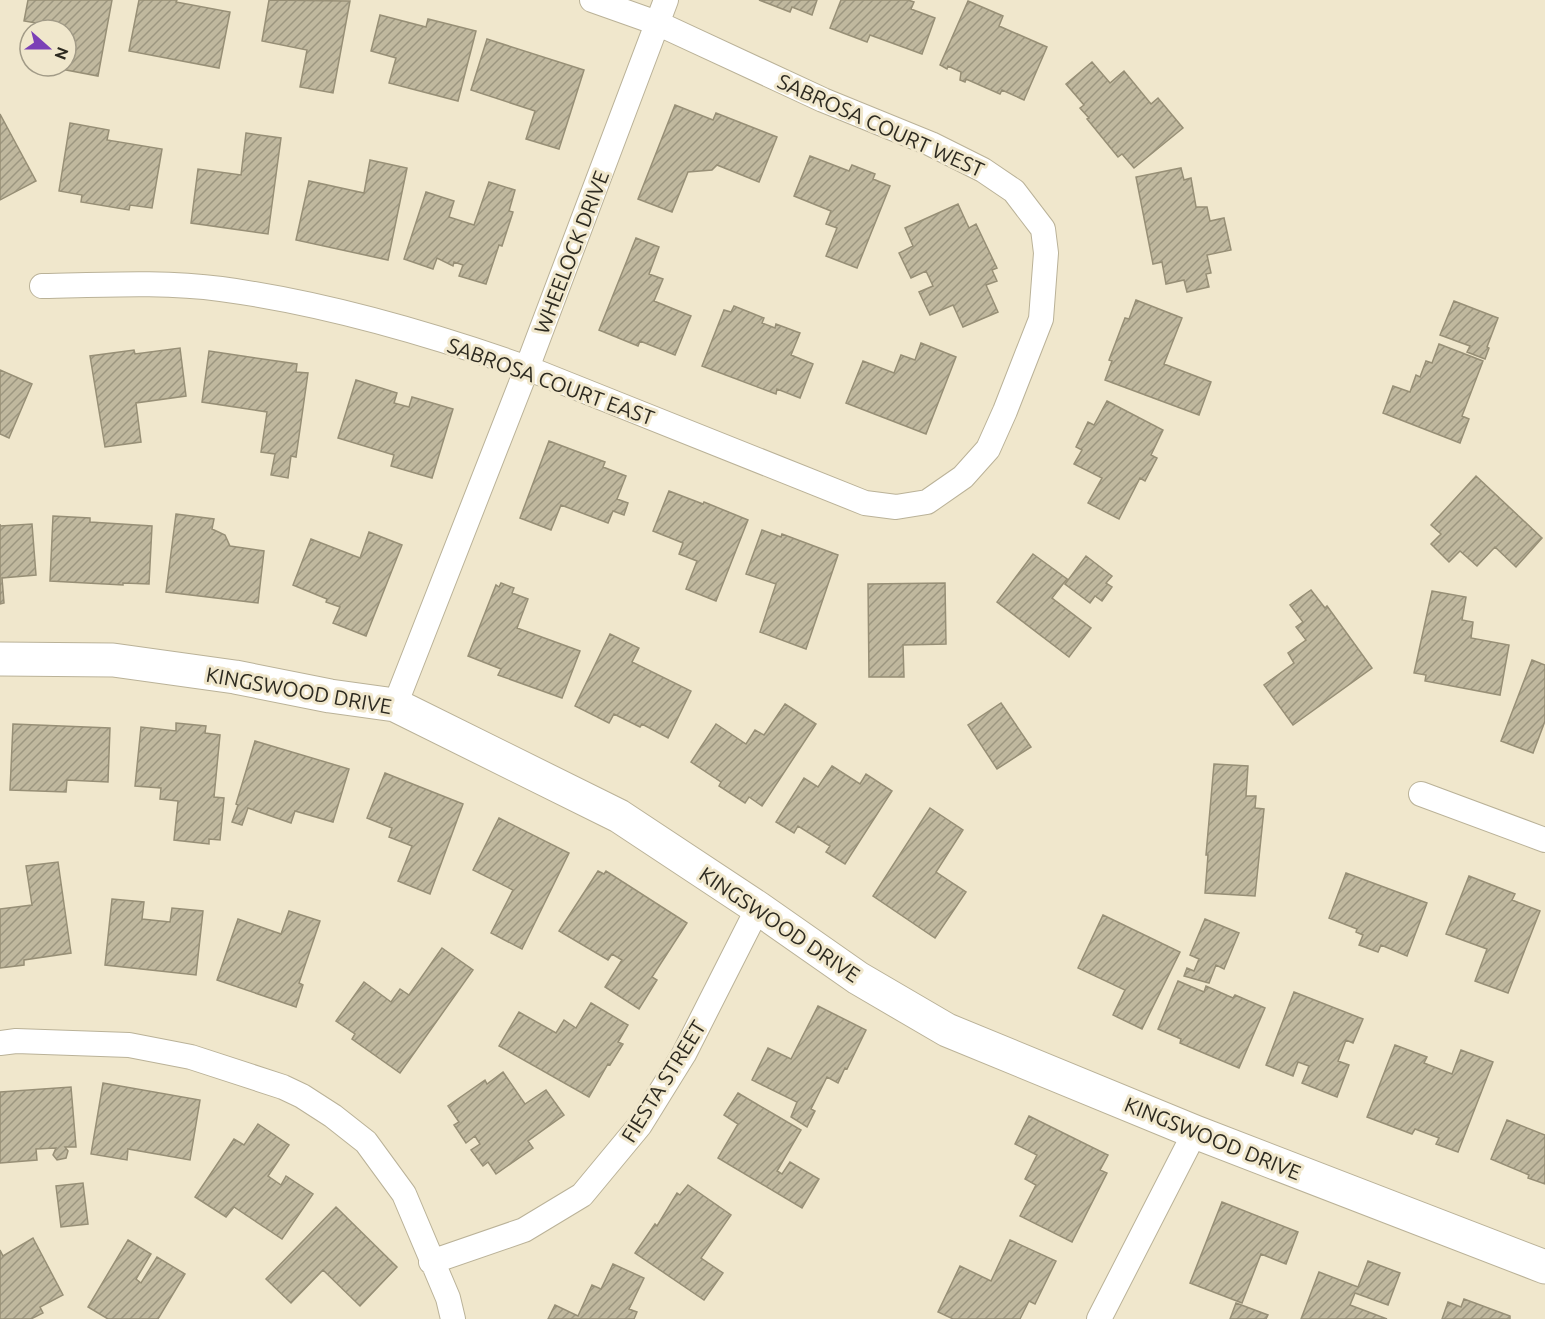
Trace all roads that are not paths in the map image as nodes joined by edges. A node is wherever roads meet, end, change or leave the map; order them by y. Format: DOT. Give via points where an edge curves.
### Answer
graph roads {
  1 [pos="592,0"];
  2 [pos="666,0"];
  3 [pos="657,23"];
  4 [pos="42,286"];
  5 [pos="527,368"];
  6 [pos="1005,411"];
  7 [pos="0,659"];
  8 [pos="395,705"];
  9 [pos="1421,794"];
  10 [pos="1545,840"];
  11 [pos="758,908"];
  12 [pos="0,1043"];
  13 [pos="1195,1132"];
  14 [pos="431,1262"];
  15 [pos="1545,1267"];
  16 [pos="453,1319"];
  17 [pos="1100,1319"];
  1 -- 3 [label="street, SABROSA COURT WEST"];
  2 -- 3 [label="street, WHEELOCK DRIVE"];
  3 -- 5 [label="street, WHEELOCK DRIVE"];
  3 -- 6 [label="street, SABROSA COURT WEST" via="931,144 1014,191 1043,229 1046,253 1041,319"];
  4 -- 5 [label="street, SABROSA COURT EAST" via="164,285 220,289 383,323"];
  5 -- 6 [label="street, SABROSA COURT EAST" via="865,503 896,507 927,502 963,477 988,449"];
  5 -- 8 [label="street, WHEELOCK DRIVE"];
  7 -- 8 [label="street, KINGSWOOD DRIVE" via="113,660 235,676"];
  8 -- 11 [label="street, KINGSWOOD DRIVE" via="619,816"];
  9 -- 10 [label="street"];
  11 -- 13 [label="street, KINGSWOOD DRIVE" via="858,978 947,1030"];
  11 -- 14 [label="street, FIESTA STREET" via="684,1054 640,1125 582,1195 524,1230"];
  12 -- 14 [label="street" via="129,1046 191,1057 302,1096 366,1142 404,1194"];
  13 -- 15 [label="street, KINGSWOOD DRIVE"];
  13 -- 17 [label="street"];
  14 -- 16 [label="street"];
}
